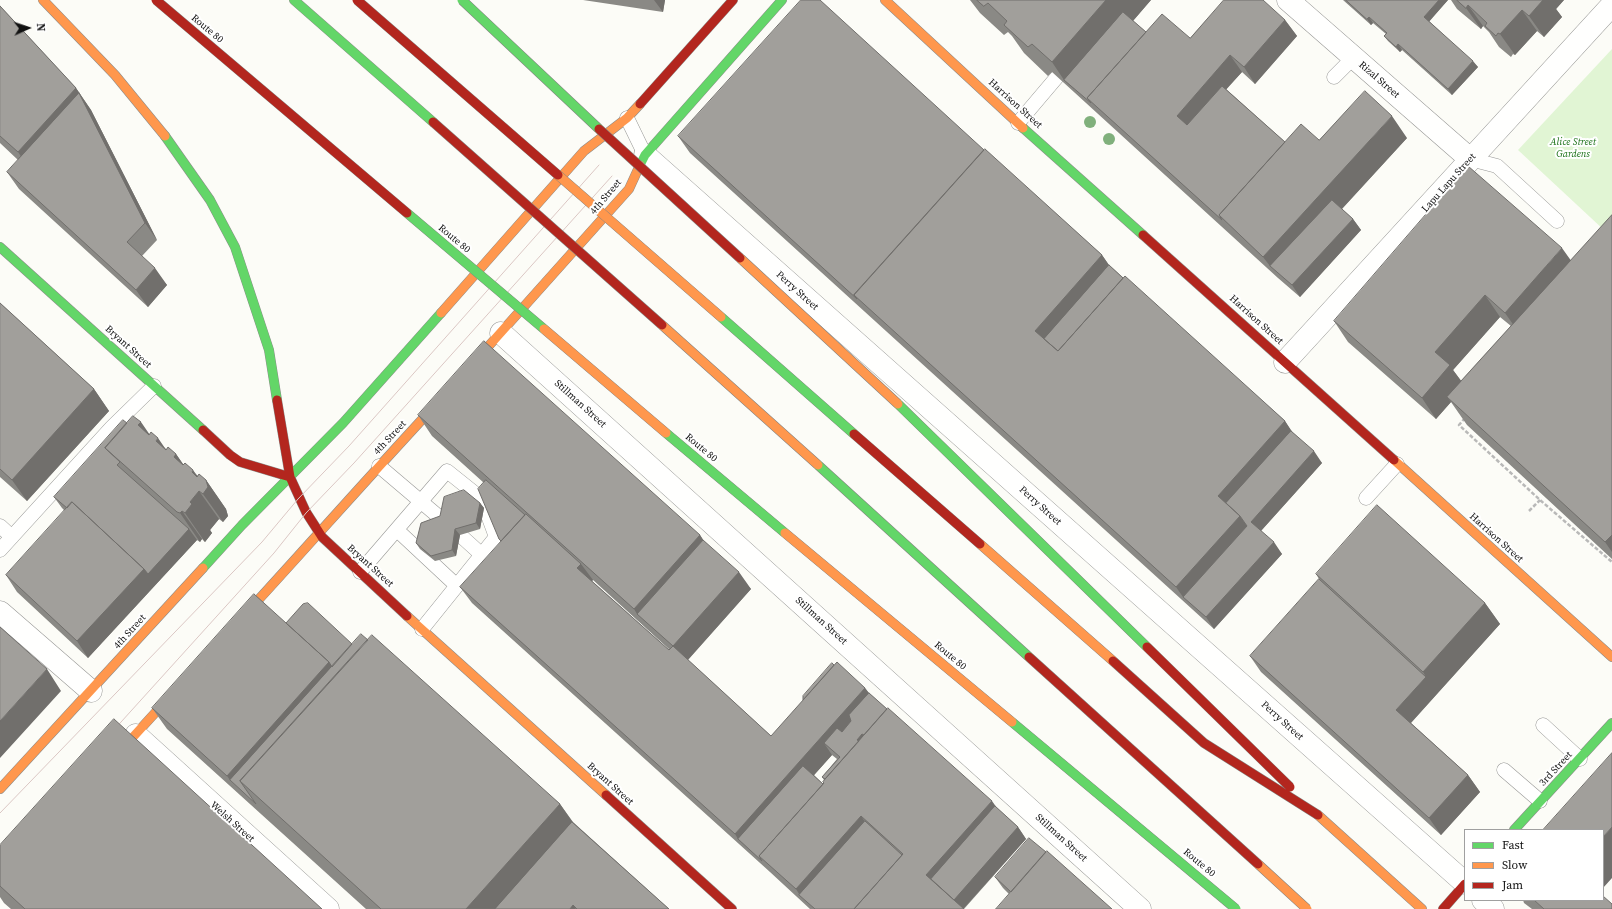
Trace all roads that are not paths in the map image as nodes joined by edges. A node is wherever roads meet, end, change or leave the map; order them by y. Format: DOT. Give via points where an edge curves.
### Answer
graph roads {
  1 [pos="43,0"];
  2 [pos="156,0"];
  3 [pos="294,0"];
  4 [pos="357,0"];
  5 [pos="462,0"];
  6 [pos="733,0"];
  7 [pos="782,0"];
  8 [pos="885,0"];
  9 [pos="1288,0"];
  10 [pos="1612,5"];
  11 [pos="1354,57"];
  12 [pos="1057,77"];
  13 [pos="1334,77"];
  14 [pos="627,118"];
  15 [pos="1018,123"];
  16 [pos="646,155"];
  17 [pos="1470,160"];
  18 [pos="1557,221"];
  19 [pos="0,247"];
  20 [pos="501,333"];
  21 [pos="1285,362"];
  22 [pos="464,374"];
  23 [pos="154,386"];
  24 [pos="448,391"];
  25 [pos="1398,464"];
  26 [pos="379,466"];
  27 [pos="290,477"];
  28 [pos="1366,498"];
  29 [pos="422,502"];
  30 [pos="444,522"];
  31 [pos="0,526"];
  32 [pos="396,530"];
  33 [pos="319,534"];
  34 [pos="460,535"];
  35 [pos="12,537"];
  36 [pos="0,550"];
  37 [pos="482,555"];
  38 [pos="360,572"];
  39 [pos="457,586"];
  40 [pos="0,612"];
  41 [pos="422,629"];
  42 [pos="230,630"];
  43 [pos="1612,657"];
  44 [pos="183,683"];
  45 [pos="91,691"];
  46 [pos="1612,723"];
  47 [pos="1544,725"];
  48 [pos="136,735"];
  49 [pos="1580,760"];
  50 [pos="108,764"];
  51 [pos="1504,770"];
  52 [pos="0,789"];
  53 [pos="1540,801"];
  54 [pos="1318,815"];
  55 [pos="1515,829"];
  56 [pos="1464,883"];
  57 [pos="1464,885"];
  58 [pos="1484,901"];
  59 [pos="328,909"];
  60 [pos="732,909"];
  61 [pos="1140,909"];
  62 [pos="1236,909"];
  63 [pos="1307,909"];
  64 [pos="1422,909"];
  65 [pos="1443,909"];
  66 [pos="1493,909"];
  1 -- 27 [label="main road" via="115,75 168,141 210,200 235,247 269,350"];
  2 -- 62 [label="main road, Route 80, bridge" via="730,487"];
  3 -- 63 [label="main road, bridge" via="752,405"];
  4 -- 54 [label="main road, bridge" via="1204,742"];
  5 -- 54 [label="main road, bridge" via="921,425"];
  6 -- 14 [label="main road, 4th Street"];
  7 -- 16 [label="main road, 4th Street"];
  8 -- 15 [label="main road, Harrison Street"];
  9 -- 11 [label="street, Rizal Street"];
  10 -- 17 [label="street, Lapu Lapu Street"];
  11 -- 13 [label="lane"];
  11 -- 17 [label="street, Rizal Street"];
  12 -- 15 [label="lane"];
  14 -- 16 [label="lane, Perry Street"];
  14 -- 27 [label="main road, 4th Street" via="584,152 343,423"];
  15 -- 21 [label="main road, Harrison Street"];
  16 -- 20 [label="main road, 4th Street" via="629,189"];
  16 -- 56 [label="street, Perry Street"];
  17 -- 18 [label="lane" via="1497,166"];
  17 -- 21 [label="street, Lapu Lapu Street"];
  19 -- 23 [label="main road, Bryant Street"];
  20 -- 22 [label="main road, 4th Street"];
  20 -- 61 [label="street, Stillman Street"];
  21 -- 25 [label="main road, Harrison Street"];
  23 -- 27 [label="main road, Bryant Street" via="235,459"];
  23 -- 35 [label="lane"];
  24 -- 26 [label="main road, 4th Street"];
  25 -- 28 [label="lane"];
  25 -- 43 [label="main road, Harrison Street"];
  26 -- 29 [label="lane"];
  26 -- 33 [label="main road, 4th Street"];
  27 -- 33 [label="main road, Bryant Street" via="298,499"];
  27 -- 45 [label="main road, 4th Street" via="242,525"];
  29 -- 30 [label="lane"];
  29 -- 32 [label="lane"];
  29 -- 37 [label="lane" via="447,471 482,499 496,537"];
  31 -- 35 [label="lane"];
  32 -- 38 [label="lane"];
  32 -- 39 [label="lane"];
  33 -- 38 [label="main road, Bryant Street"];
  33 -- 42 [label="main road, 4th Street"];
  34 -- 37 [label="lane"];
  35 -- 36 [label="lane"];
  37 -- 39 [label="lane"];
  38 -- 41 [label="main road, Bryant Street"];
  39 -- 41 [label="lane"];
  40 -- 45 [label="street"];
  41 -- 60 [label="main road, Bryant Street"];
  44 -- 48 [label="main road"];
  45 -- 52 [label="main road, 4th Street"];
  46 -- 49 [label="main road, 3rd Street"];
  47 -- 49 [label="lane"];
  48 -- 50 [label="main road"];
  48 -- 59 [label="street, Welsh Street"];
  49 -- 53 [label="main road, 3rd Street"];
  51 -- 53 [label="lane"];
  53 -- 55 [label="main road, 3rd Street"];
  54 -- 64 [label="main road"];
  57 -- 65 [label="main road"];
  58 -- 66 [label="street"];
}
